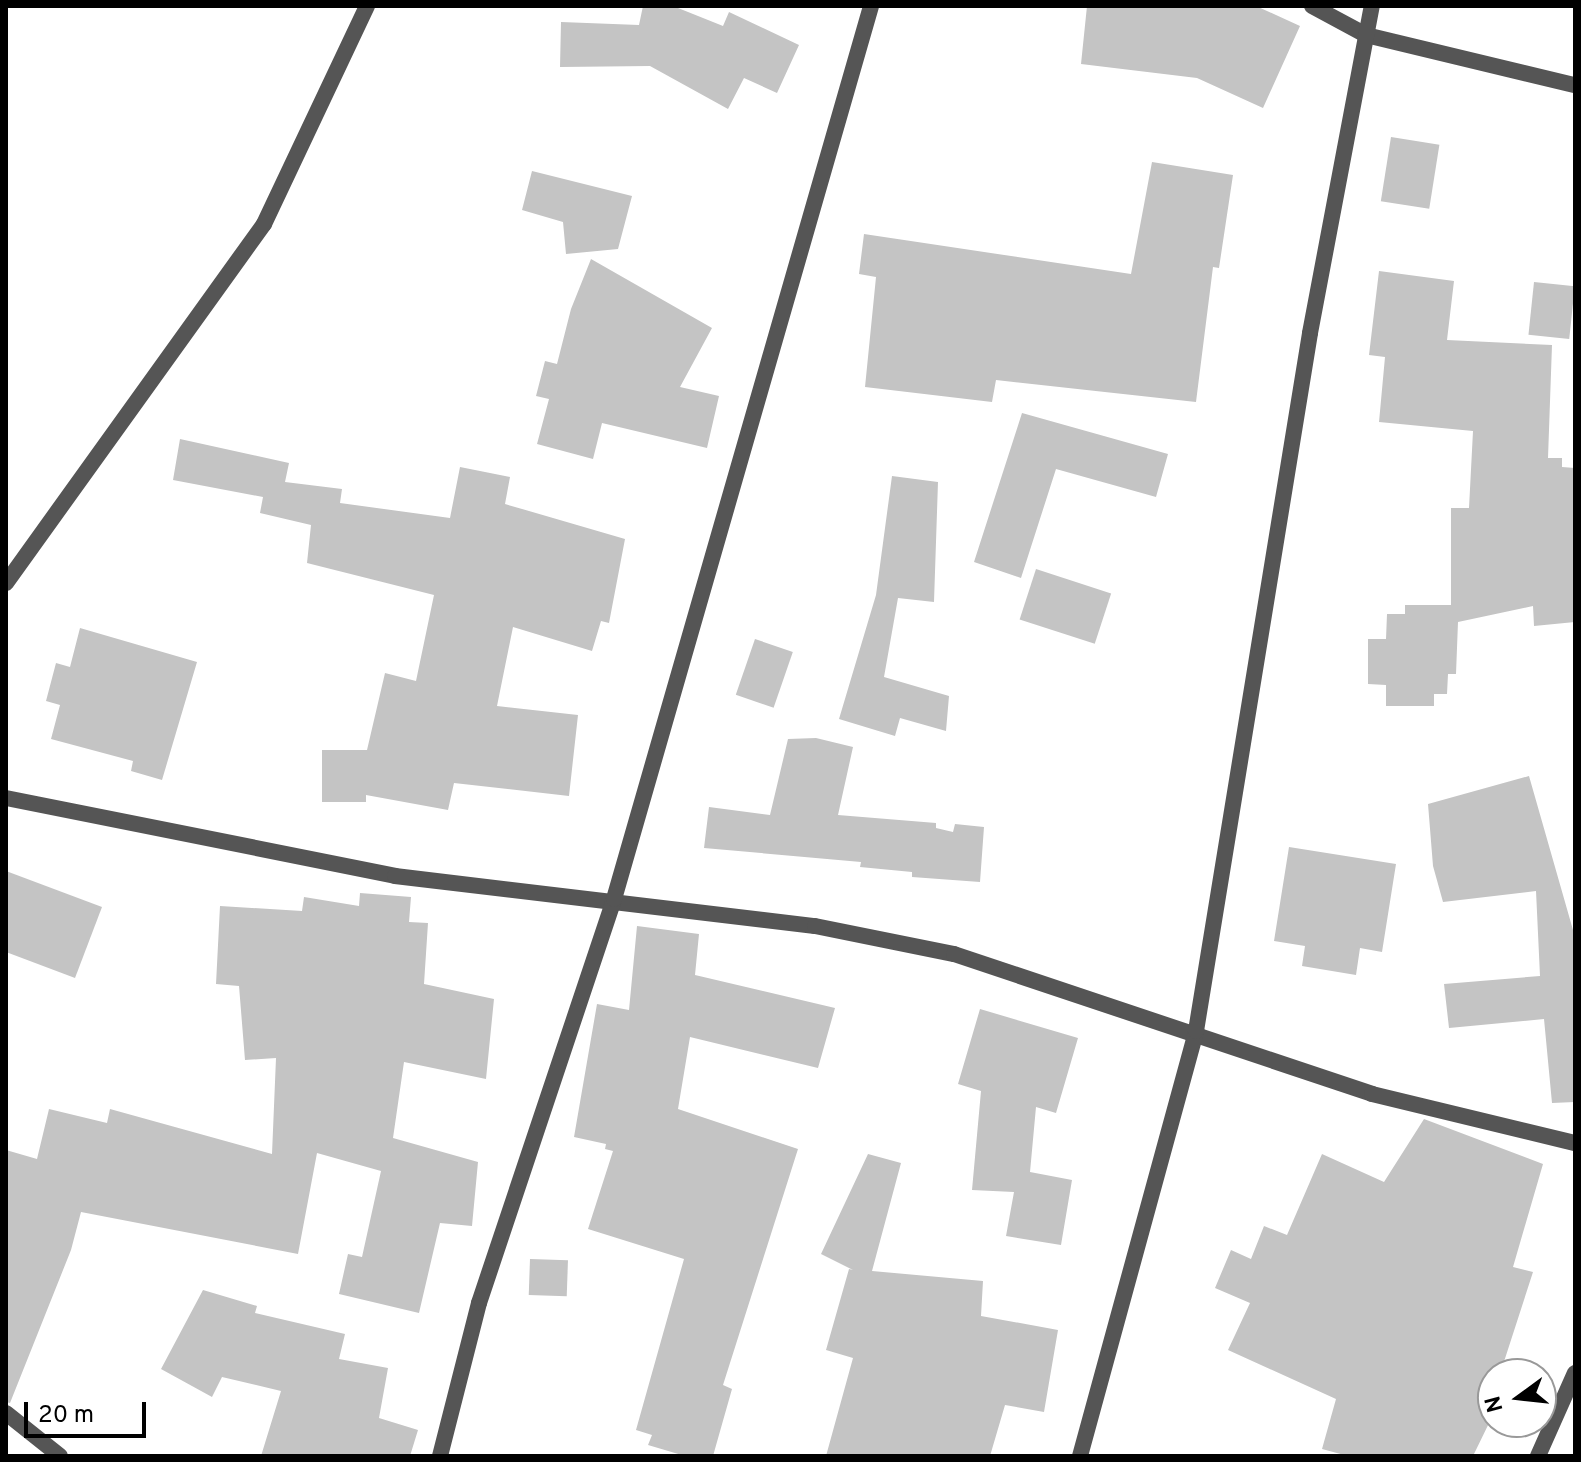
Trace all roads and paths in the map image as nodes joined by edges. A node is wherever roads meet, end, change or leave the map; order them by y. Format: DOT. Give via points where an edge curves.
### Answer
graph roads {
  1 [pos="367,6"];
  2 [pos="871,6"];
  3 [pos="1312,6"];
  4 [pos="1372,6"];
  5 [pos="1366,35"];
  6 [pos="1575,85"];
  7 [pos="6,583"];
  8 [pos="6,798"];
  9 [pos="614,899"];
  10 [pos="1196,1031"];
  11 [pos="1575,1143"];
  12 [pos="1575,1373"];
  13 [pos="6,1413"];
  14 [pos="60,1456"];
  15 [pos="440,1456"];
  16 [pos="1080,1456"];
  17 [pos="1538,1456"];
  1 -- 7 [label="street" via="264,224"];
  2 -- 9 [label="street"];
  3 -- 5 [label="street"];
  4 -- 5 [label="street"];
  5 -- 6 [label="street"];
  5 -- 10 [label="street" via="1310,333"];
  8 -- 9 [label="street" via="395,876"];
  9 -- 10 [label="street" via="815,926 954,954"];
  9 -- 15 [label="street" via="479,1303"];
  10 -- 11 [label="street" via="1372,1094"];
  10 -- 16 [label="street"];
  12 -- 17 [label="street"];
  13 -- 14 [label="street"];
}
